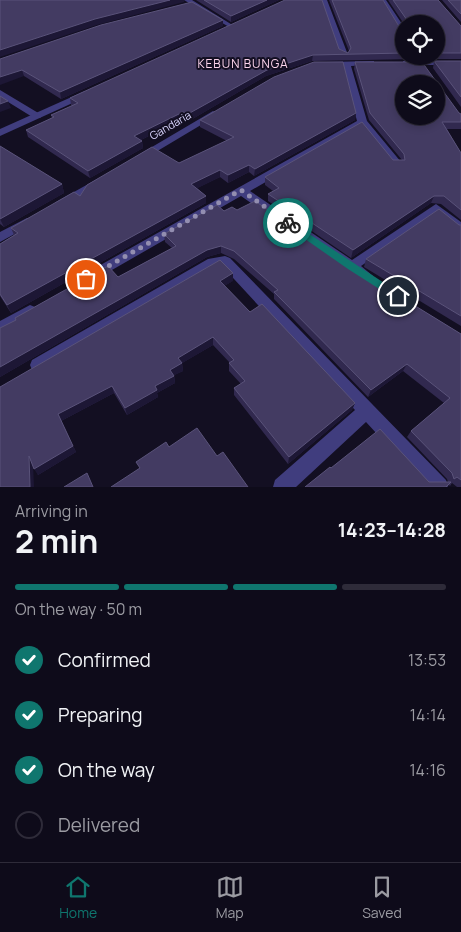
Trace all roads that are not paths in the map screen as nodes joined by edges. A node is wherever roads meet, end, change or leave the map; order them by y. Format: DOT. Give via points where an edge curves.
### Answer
graph roads {
  1 [pos="324,0"];
  2 [pos="383,0"];
  3 [pos="188,3"];
  4 [pos="395,19"];
  5 [pos="223,30"];
  6 [pos="345,59"];
  7 [pos="395,63"];
  8 [pos="445,63"];
  9 [pos="461,63"];
  10 [pos="313,65"];
  11 [pos="95,89"];
  12 [pos="0,93"];
  13 [pos="220,110"];
  14 [pos="37,116"];
  15 [pos="362,122"];
  16 [pos="0,133"];
  17 [pos="127,164"];
  18 [pos="397,164"];
  19 [pos="110,174"];
  20 [pos="241,190"];
  21 [pos="51,209"];
  22 [pos="34,219"];
  23 [pos="461,228"];
  24 [pos="0,238"];
  25 [pos="351,267"];
  26 [pos="376,283"];
  27 [pos="77,284"];
  28 [pos="43,304"];
  29 [pos="0,328"];
  30 [pos="26,372"];
  31 [pos="366,411"];
  32 [pos="282,487"];
  33 [pos="439,487"];
  1 -- 6 [label="street"];
  2 -- 4 [label="street"];
  3 -- 5 [label="street" via="235,25"];
  6 -- 7 [label="street"];
  6 -- 10 [label="street"];
  6 -- 15 [label="street"];
  8 -- 9 [label="street"];
  11 -- 14 [label="street"];
  12 -- 14 [label="street"];
  13 -- 17 [label="street, Gandaria"];
  14 -- 16 [label="street"];
  15 -- 18 [label="street"];
  15 -- 20 [label="street"];
  19 -- 21 [label="street"];
  20 -- 25 [label="street"];
  20 -- 27 [label="street"];
  22 -- 24 [label="street"];
  23 -- 25 [label="street" via="436,208"];
  25 -- 26 [label="street"];
  28 -- 29 [label="street"];
  30 -- 31 [label="street" via="213,262 222,260"];
  31 -- 32 [label="street"];
  31 -- 33 [label="street"];
}
